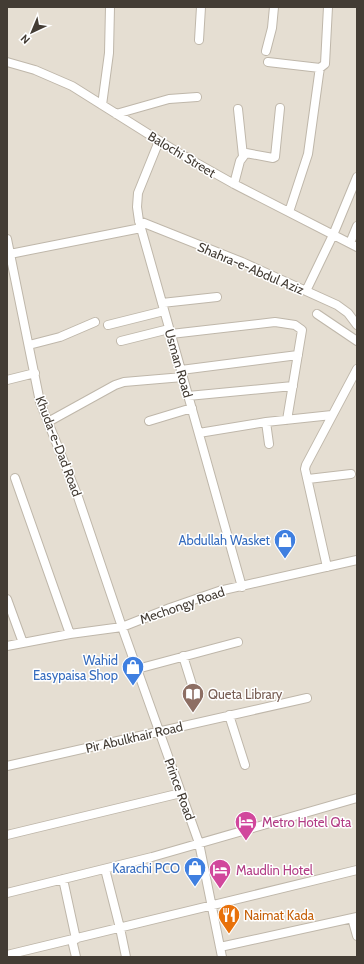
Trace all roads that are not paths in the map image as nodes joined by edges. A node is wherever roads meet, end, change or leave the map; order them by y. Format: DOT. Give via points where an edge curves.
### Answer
graph roads {
  1 [pos="110,7"];
  2 [pos="201,7"];
  3 [pos="274,7"];
  4 [pos="328,7"];
  5 [pos="199,40"];
  6 [pos="266,51"];
  7 [pos="7,62"];
  8 [pos="268,62"];
  9 [pos="320,68"];
  10 [pos="197,97"];
  11 [pos="102,105"];
  12 [pos="280,108"];
  13 [pos="238,109"];
  14 [pos="116,114"];
  15 [pos="159,141"];
  16 [pos="243,156"];
  17 [pos="356,182"];
  18 [pos="234,184"];
  19 [pos="289,212"];
  20 [pos="140,224"];
  21 [pos="357,226"];
  22 [pos="333,235"];
  23 [pos="7,239"];
  24 [pos="353,245"];
  25 [pos="9,251"];
  26 [pos="306,291"];
  27 [pos="216,297"];
  28 [pos="163,307"];
  29 [pos="317,314"];
  30 [pos="95,322"];
  31 [pos="108,325"];
  32 [pos="357,325"];
  33 [pos="170,332"];
  34 [pos="121,341"];
  35 [pos="357,341"];
  36 [pos="29,345"];
  37 [pos="298,355"];
  38 [pos="357,369"];
  39 [pos="35,374"];
  40 [pos="182,374"];
  41 [pos="7,380"];
  42 [pos="293,386"];
  43 [pos="188,396"];
  44 [pos="192,408"];
  45 [pos="332,415"];
  46 [pos="287,420"];
  47 [pos="149,421"];
  48 [pos="48,422"];
  49 [pos="266,422"];
  50 [pos="198,433"];
  51 [pos="269,444"];
  52 [pos="351,474"];
  53 [pos="15,478"];
  54 [pos="308,479"];
  55 [pos="357,560"];
  56 [pos="327,567"];
  57 [pos="242,587"];
  58 [pos="7,599"];
  59 [pos="122,626"];
  60 [pos="70,634"];
  61 [pos="238,642"];
  62 [pos="23,643"];
  63 [pos="7,646"];
  64 [pos="182,656"];
  65 [pos="137,668"];
  66 [pos="194,688"];
  67 [pos="307,698"];
  68 [pos="229,715"];
  69 [pos="159,731"];
  70 [pos="245,765"];
  71 [pos="7,766"];
  72 [pos="181,793"];
  73 [pos="357,798"];
  74 [pos="7,835"];
  75 [pos="199,843"];
  76 [pos="105,869"];
  77 [pos="357,870"];
  78 [pos="63,879"];
  79 [pos="7,893"];
  80 [pos="211,905"];
  81 [pos="355,917"];
  82 [pos="120,928"];
  83 [pos="357,936"];
  84 [pos="74,939"];
  85 [pos="220,947"];
  86 [pos="7,955"];
  87 [pos="76,957"];
  88 [pos="126,957"];
  89 [pos="222,957"];
  1 -- 11 [label="street" via="109,53"];
  2 -- 5 [label="street"];
  3 -- 6 [label="street"];
  4 -- 9 [label="street" via="325,64"];
  7 -- 11 [label="street, Balochi Street" via="36,70 72,86"];
  8 -- 9 [label="street"];
  9 -- 19 [label="street" via="308,154"];
  10 -- 14 [label="street" via="169,99"];
  11 -- 14 [label="street, Balochi Street"];
  12 -- 16 [label="street" via="275,157 246,153"];
  13 -- 16 [label="street"];
  14 -- 15 [label="street, Balochi Street"];
  15 -- 18 [label="street, Balochi Street"];
  15 -- 20 [label="street, Usman Road" via="138,193"];
  16 -- 18 [label="street"];
  17 -- 22 [label="street"];
  18 -- 19 [label="street, Balochi Street"];
  19 -- 22 [label="street, Balochi Street"];
  20 -- 25 [label="street"];
  20 -- 26 [label="street, Shahra-e-Abdul Aziz" via="242,262"];
  20 -- 28 [label="street, Usman Road"];
  21 -- 24 [label="street"];
  22 -- 24 [label="street, Balochi Street"];
  22 -- 26 [label="street"];
  23 -- 25 [label="street, Khuda-e-Dad Road"];
  25 -- 36 [label="street, Khuda-e-Dad Road"];
  26 -- 32 [label="street, Shahra-e-Abdul Aziz" via="338,305"];
  27 -- 28 [label="street"];
  28 -- 31 [label="street"];
  28 -- 33 [label="street, Usman Road"];
  29 -- 35 [label="street"];
  30 -- 36 [label="street" via="60,337"];
  33 -- 34 [label="street"];
  33 -- 37 [label="street" via="275,322 295,325 302,330"];
  33 -- 40 [label="street, Usman Road"];
  36 -- 39 [label="street, Khuda-e-Dad Road"];
  37 -- 40 [label="street"];
  37 -- 42 [label="street"];
  38 -- 45 [label="street"];
  39 -- 41 [label="street"];
  39 -- 48 [label="street, Khuda-e-Dad Road" via="40,402"];
  40 -- 43 [label="street, Usman Road"];
  40 -- 48 [label="street" via="120,384 104,390"];
  42 -- 43 [label="street"];
  42 -- 46 [label="street"];
  43 -- 44 [label="street, Usman Road"];
  44 -- 47 [label="street"];
  44 -- 50 [label="street, Usman Road"];
  45 -- 46 [label="street"];
  45 -- 54 [label="street" via="306,464"];
  46 -- 49 [label="street"];
  48 -- 59 [label="street, Khuda-e-Dad Road" via="78,497"];
  49 -- 50 [label="street"];
  49 -- 51 [label="street"];
  50 -- 57 [label="street, Usman Road"];
  52 -- 54 [label="street"];
  53 -- 60 [label="street"];
  54 -- 56 [label="street"];
  55 -- 56 [label="street, Mechongy Road"];
  56 -- 57 [label="street, Mechongy Road"];
  57 -- 59 [label="street, Mechongy Road" via="191,601"];
  58 -- 62 [label="street"];
  59 -- 60 [label="street, Mechongy Road"];
  59 -- 65 [label="street, Prince Road"];
  60 -- 62 [label="street, Mechongy Road"];
  61 -- 64 [label="street"];
  62 -- 63 [label="street, Mechongy Road"];
  64 -- 65 [label="street"];
  64 -- 66 [label="street"];
  65 -- 69 [label="street, Prince Road"];
  67 -- 68 [label="street, Pir Abulkhair Road"];
  68 -- 69 [label="street, Pir Abulkhair Road"];
  68 -- 70 [label="street"];
  69 -- 71 [label="street, Pir Abulkhair Road"];
  69 -- 72 [label="street, Prince Road"];
  72 -- 74 [label="street"];
  72 -- 75 [label="street, Prince Road"];
  73 -- 75 [label="street"];
  75 -- 76 [label="street"];
  75 -- 80 [label="street, Prince Road"];
  76 -- 78 [label="street"];
  76 -- 82 [label="street"];
  77 -- 80 [label="street"];
  78 -- 79 [label="street"];
  78 -- 84 [label="street"];
  80 -- 82 [label="street"];
  80 -- 85 [label="street, Prince Road"];
  81 -- 83 [label="street"];
  81 -- 85 [label="street"];
  82 -- 84 [label="street"];
  82 -- 88 [label="street"];
  84 -- 86 [label="street"];
  84 -- 87 [label="street"];
  85 -- 89 [label="street, Prince Road"];
}
